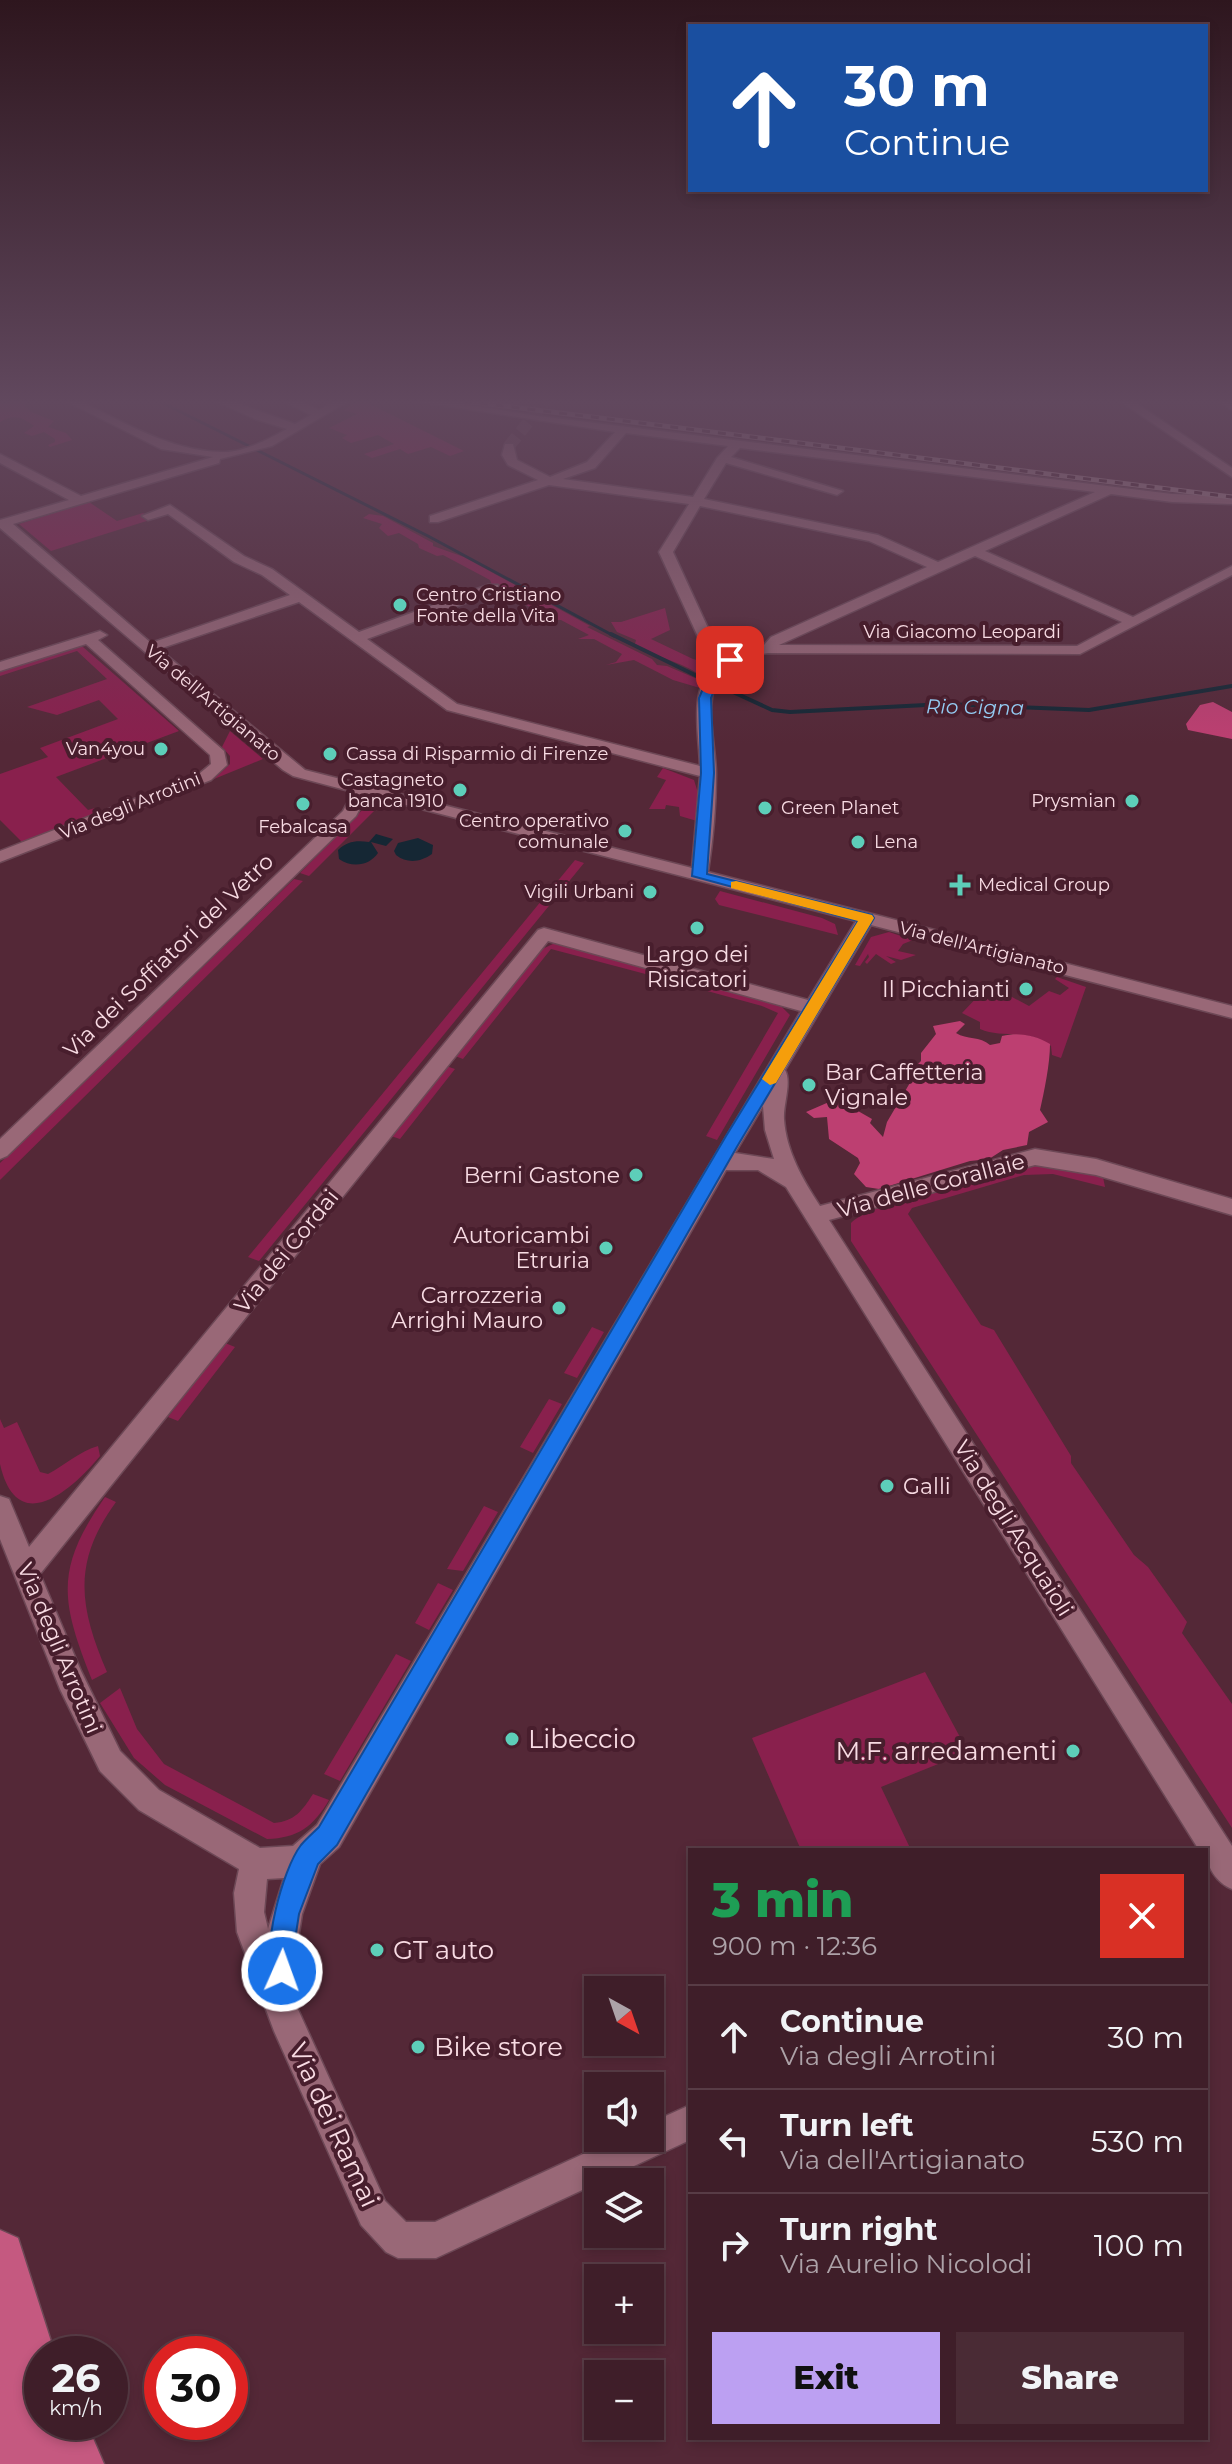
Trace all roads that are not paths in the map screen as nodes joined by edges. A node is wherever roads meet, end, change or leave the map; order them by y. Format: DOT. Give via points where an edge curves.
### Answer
graph roads {
  1 [pos="38,514"];
  2 [pos="177,514"];
  3 [pos="449,514"];
  4 [pos="689,514"];
  5 [pos="755,514"];
  6 [pos="1056,514"];
  7 [pos="434,519"];
  8 [pos="2,526"];
  9 [pos="975,551"];
  10 [pos="938,567"];
  11 [pos="1232,570"];
  12 [pos="493,588"];
  13 [pos="299,597"];
  14 [pos="1133,622"];
  15 [pos="124,627"];
  16 [pos="356,638"];
  17 [pos="88,639"];
  18 [pos="149,648"];
  19 [pos="768,649"];
  20 [pos="730,660"];
  21 [pos="0,667"];
  22 [pos="708,773"];
  23 [pos="362,789"];
  24 [pos="0,857"];
  25 [pos="699,876"];
  26 [pos="867,918"];
  27 [pos="813,1008"];
  28 [pos="1232,1012"];
  29 [pos="779,1065"];
  30 [pos="0,1151"];
  31 [pos="720,1163"];
  32 [pos="786,1176"];
  33 [pos="1224,1204"];
  34 [pos="816,1215"];
  35 [pos="1232,1222"];
  36 [pos="0,1507"];
  37 [pos="28,1569"];
  38 [pos="308,1856"];
  39 [pos="256,1862"];
  40 [pos="1232,1874"];
  41 [pos="285,2020"];
  42 [pos="688,2123"];
  43 [pos="0,2256"];
  44 [pos="18,2318"];
  45 [pos="25,2336"];
  46 [pos="24,2339"];
  47 [pos="0,2375"];
  48 [pos="52,2440"];
  49 [pos="66,2440"];
  50 [pos="24,2464"];
  51 [pos="59,2464"];
  52 [pos="76,2464"];
  1 -- 8 [label="street"];
  2 -- 13 [label="street"];
  3 -- 7 [label="street"];
  4 -- 20 [label="street" via="666,552 707,641"];
  5 -- 10 [label="street" via="873,538"];
  6 -- 9 [label="street"];
  8 -- 15 [label="street, Via dell'Artigianato"];
  9 -- 10 [label="street"];
  9 -- 14 [label="street"];
  10 -- 19 [label="street" via="776,640"];
  11 -- 14 [label="street, Via Giacomo Leopardi"];
  12 -- 16 [label="street"];
  13 -- 16 [label="street"];
  13 -- 18 [label="street"];
  14 -- 19 [label="street, Via Giacomo Leopardi" via="1080,650"];
  15 -- 17 [label="street"];
  15 -- 18 [label="street, Via dell'Artigianato"];
  16 -- 22 [label="street" via="452,707"];
  17 -- 21 [label="street"];
  17 -- 24 [label="street, Via degli Arrotini" via="218,754 219,765 205,777"];
  18 -- 23 [label="street, Via dell'Artigianato" via="289,767"];
  19 -- 20 [label="street"];
  20 -- 22 [label="street" via="714,674 707,692"];
  22 -- 25 [label="street"];
  23 -- 25 [label="street, Via dell'Artigianato"];
  23 -- 30 [label="street, Via dei Soffiatori del Vetro" via="350,813"];
  25 -- 26 [label="street, Via dell'Artigianato"];
  26 -- 27 [label="street"];
  26 -- 28 [label="street, Via dell'Artigianato"];
  27 -- 29 [label="street"];
  27 -- 37 [label="street, Via dei Cordai" via="544,934"];
  29 -- 31 [label="street"];
  29 -- 32 [label="street, Via degli Acquaioli" via="772,1113"];
  31 -- 32 [label="street" via="752,1159"];
  31 -- 38 [label="street" via="328,1836"];
  32 -- 34 [label="street, Via degli Acquaioli"];
  33 -- 34 [label="street, Via delle Corallaie" via="1096,1167 1035,1157"];
  33 -- 35 [label="street"];
  34 -- 40 [label="street, Via degli Acquaioli"];
  36 -- 37 [label="street, Via degli Arrotini"];
  37 -- 39 [label="street, Via degli Arrotini" via="70,1679 110,1761 149,1800"];
  38 -- 39 [label="street" via="271,1866"];
  38 -- 41 [label="street, Via dei Ramai" via="286,1914 281,1946"];
  39 -- 41 [label="street, Via dei Ramai" via="249,1912"];
  41 -- 42 [label="street, Via dei Ramai" via="373,2213 398,2240 436,2240"];
  43 -- 44 [label="highway"];
  44 -- 45 [label="highway"];
  44 -- 46 [label="highway"];
  47 -- 50 [label="highway"];
  48 -- 51 [label="highway"];
  49 -- 52 [label="highway"];
}
